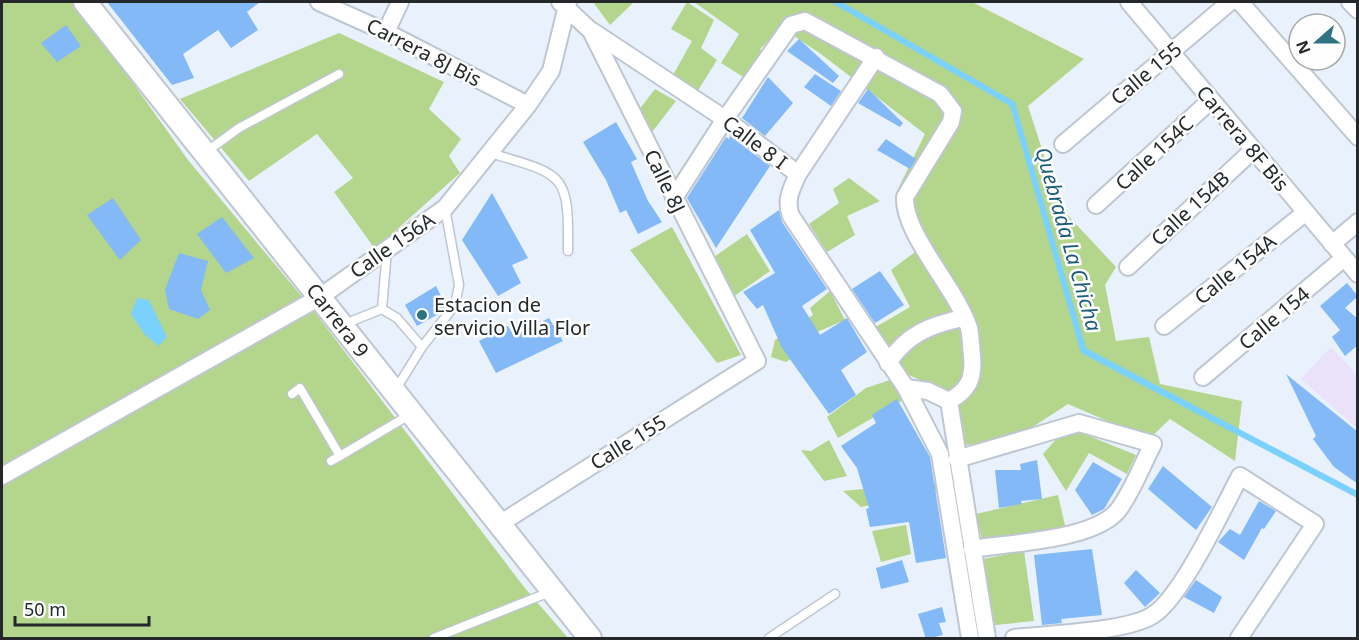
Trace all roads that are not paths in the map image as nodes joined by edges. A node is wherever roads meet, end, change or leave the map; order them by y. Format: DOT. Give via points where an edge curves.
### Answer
graph roads {
  1 [pos="85,2"];
  2 [pos="319,2"];
  3 [pos="400,2"];
  4 [pos="1129,2"];
  5 [pos="1230,2"];
  6 [pos="1240,2"];
  7 [pos="1350,2"];
  8 [pos="564,3"];
  9 [pos="1358,10"];
  10 [pos="591,31"];
  11 [pos="386,32"];
  12 [pos="1171,52"];
  13 [pos="876,57"];
  14 [pos="339,74"];
  15 [pos="1211,100"];
  16 [pos="528,105"];
  17 [pos="724,119"];
  18 [pos="1358,137"];
  19 [pos="1063,144"];
  20 [pos="1253,150"];
  21 [pos="206,152"];
  22 [pos="490,153"];
  23 [pos="798,174"];
  24 [pos="674,198"];
  25 [pos="1096,205"];
  26 [pos="445,208"];
  27 [pos="1306,212"];
  28 [pos="1358,222"];
  29 [pos="1332,244"];
  30 [pos="387,247"];
  31 [pos="567,251"];
  32 [pos="1344,258"];
  33 [pos="1128,267"];
  34 [pos="1358,274"];
  35 [pos="320,297"];
  36 [pos="382,309"];
  37 [pos="963,318"];
  38 [pos="340,325"];
  39 [pos="1164,326"];
  40 [pos="422,347"];
  41 [pos="757,361"];
  42 [pos="888,363"];
  43 [pos="1203,377"];
  44 [pos="906,388"];
  45 [pos="394,392"];
  46 [pos="292,394"];
  47 [pos="950,401"];
  48 [pos="412,413"];
  49 [pos="340,456"];
  50 [pos="957,459"];
  51 [pos="331,461"];
  52 [pos="2,476"];
  53 [pos="501,523"];
  54 [pos="972,549"];
  55 [pos="553,591"];
  56 [pos="835,594"];
  57 [pos="434,639"];
  58 [pos="590,639"];
  59 [pos="769,639"];
  60 [pos="970,639"];
  61 [pos="987,639"];
  62 [pos="1014,639"];
  63 [pos="1239,639"];
  1 -- 21 [label="street, Carrera 9"];
  2 -- 11 [label="street, Carrera 8J Bis"];
  3 -- 11 [label="street"];
  4 -- 12 [label="street, Carrera 8F Bis"];
  5 -- 12 [label="street, Calle 155"];
  6 -- 18 [label="street"];
  7 -- 9 [label="street"];
  8 -- 10 [label="street, Calle 8J"];
  8 -- 16 [label="street, Calle 156A" via="551,71"];
  10 -- 17 [label="street, Calle 8 I"];
  10 -- 24 [label="street, Calle 8J"];
  11 -- 16 [label="street, Carrera 8J Bis"];
  12 -- 15 [label="street, Carrera 8F Bis"];
  12 -- 19 [label="street, Calle 155"];
  13 -- 17 [label="street" via="805,21 791,25"];
  13 -- 23 [label="street"];
  13 -- 37 [label="street" via="940,94 952,111 951,122 904,196 904,208"];
  14 -- 21 [label="lane" via="238,128"];
  15 -- 20 [label="street, Carrera 8F Bis"];
  15 -- 25 [label="street, Calle 154C"];
  16 -- 22 [label="street, Calle 156A"];
  17 -- 23 [label="street, Calle 8 I"];
  17 -- 24 [label="street"];
  20 -- 27 [label="street, Carrera 8F Bis"];
  20 -- 33 [label="street, Calle 154B"];
  21 -- 35 [label="street, Carrera 9"];
  22 -- 26 [label="street, Calle 156A"];
  22 -- 31 [label="lane" via="554,176 564,188 568,205"];
  23 -- 42 [label="street, Calle 8 I" via="787,206 791,216"];
  24 -- 41 [label="street, Calle 8J"];
  26 -- 30 [label="street, Calle 156A"];
  26 -- 40 [label="lane" via="459,285 455,305"];
  27 -- 29 [label="street, Carrera 8F Bis"];
  27 -- 39 [label="street, Calle 154A"];
  28 -- 29 [label="street"];
  29 -- 32 [label="street, Carrera 8F Bis"];
  30 -- 35 [label="street, Calle 156A"];
  30 -- 36 [label="lane"];
  32 -- 34 [label="street, Carrera 8F Bis"];
  32 -- 43 [label="street, Calle 154"];
  35 -- 38 [label="street, Carrera 9"];
  35 -- 52 [label="street, Calle 156A"];
  36 -- 38 [label="lane"];
  36 -- 40 [label="lane" via="397,318"];
  37 -- 42 [label="street" via="916,332"];
  37 -- 47 [label="street" via="969,328 974,374 961,395"];
  38 -- 45 [label="street, Carrera 9"];
  40 -- 45 [label="lane"];
  41 -- 53 [label="street, Calle 155"];
  42 -- 44 [label="street, Calle 8 I"];
  44 -- 47 [label="street" via="928,391"];
  44 -- 60 [label="street, Calle 8 I" via="940,454"];
  45 -- 48 [label="street, Carrera 9"];
  46 -- 49 [label="lane" via="300,388"];
  47 -- 50 [label="street"];
  48 -- 49 [label="lane"];
  48 -- 53 [label="street, Carrera 9"];
  49 -- 51 [label="lane"];
  50 -- 54 [label="street"];
  50 -- 54 [label="street" via="1079,423 1153,444 1119,510 1102,525 1081,533"];
  53 -- 55 [label="street, Carrera 9"];
  54 -- 61 [label="street"];
  55 -- 57 [label="lane"];
  55 -- 58 [label="street, Carrera 9"];
  56 -- 59 [label="lane"];
  62 -- 63 [label="street" via="1123,625 1152,616 1172,599 1240,476 1315,524"];
}
